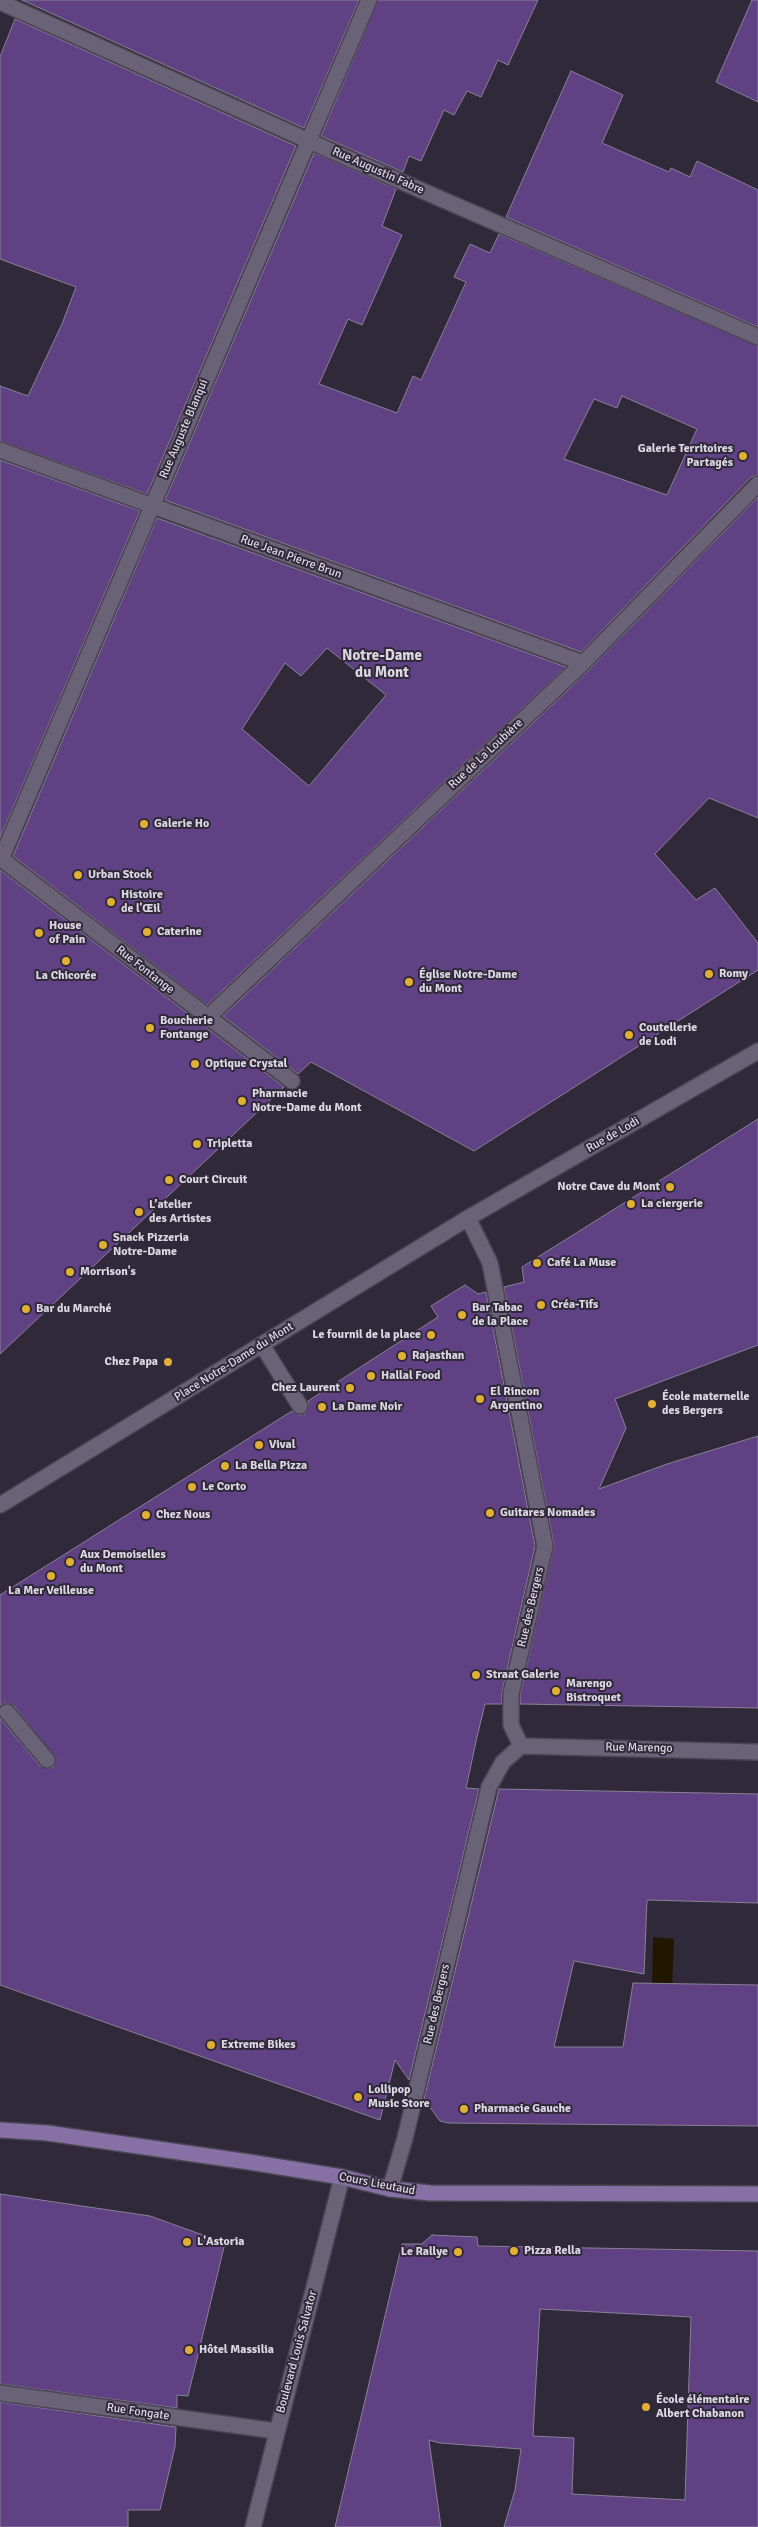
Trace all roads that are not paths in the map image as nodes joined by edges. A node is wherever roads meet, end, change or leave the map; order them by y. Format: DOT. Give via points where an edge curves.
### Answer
graph roads {
  1 [pos="368,0"];
  2 [pos="0,2"];
  3 [pos="308,139"];
  4 [pos="758,337"];
  5 [pos="0,450"];
  6 [pos="758,484"];
  7 [pos="151,506"];
  8 [pos="583,663"];
  9 [pos="0,858"];
  10 [pos="207,1018"];
  11 [pos="758,1051"];
  12 [pos="292,1081"];
  13 [pos="468,1218"];
  14 [pos="262,1345"];
  15 [pos="300,1406"];
  16 [pos="0,1505"];
  17 [pos="7,1712"];
  18 [pos="521,1746"];
  19 [pos="758,1752"];
  20 [pos="46,1760"];
  21 [pos="0,2130"];
  22 [pos="342,2177"];
  23 [pos="390,2189"];
  24 [pos="758,2194"];
  25 [pos="0,2393"];
  26 [pos="276,2431"];
  27 [pos="253,2527"];
  1 -- 3 [label="street, Rue Auguste Blanqui"];
  2 -- 3 [label="street, Rue Augustin Fabre"];
  3 -- 4 [label="street, Rue Augustin Fabre"];
  3 -- 7 [label="street, Rue Auguste Blanqui"];
  5 -- 7 [label="street, Rue Jean Pierre Brun"];
  6 -- 8 [label="street, Rue de La Loubière"];
  7 -- 8 [label="street, Rue Jean Pierre Brun"];
  7 -- 9 [label="street, Rue Auguste Blanqui"];
  8 -- 10 [label="street, Rue de La Loubière"];
  9 -- 10 [label="street, Rue Fontange"];
  10 -- 12 [label="street, Rue Fontange"];
  11 -- 13 [label="street, Rue de Lodi"];
  13 -- 14 [label="street, Place Notre-Dame du Mont"];
  13 -- 18 [label="street, Rue des Bergers" via="490,1263 545,1546 511,1694 511,1725"];
  14 -- 15 [label="street"];
  14 -- 16 [label="street, Place Notre-Dame du Mont"];
  17 -- 20 [label="street"];
  18 -- 19 [label="street, Rue Marengo"];
  18 -- 23 [label="street, Rue des Bergers" via="503,1762 489,1787"];
  21 -- 22 [label="main road, Cours Lieutaud" via="47,2133"];
  22 -- 23 [label="main road, Cours Lieutaud"];
  22 -- 26 [label="street, Boulevard Louis Salvator"];
  23 -- 24 [label="main road, Cours Lieutaud" via="454,2194"];
  25 -- 26 [label="street, Rue Fongate"];
  26 -- 27 [label="street, Boulevard Louis Salvator"];
}
